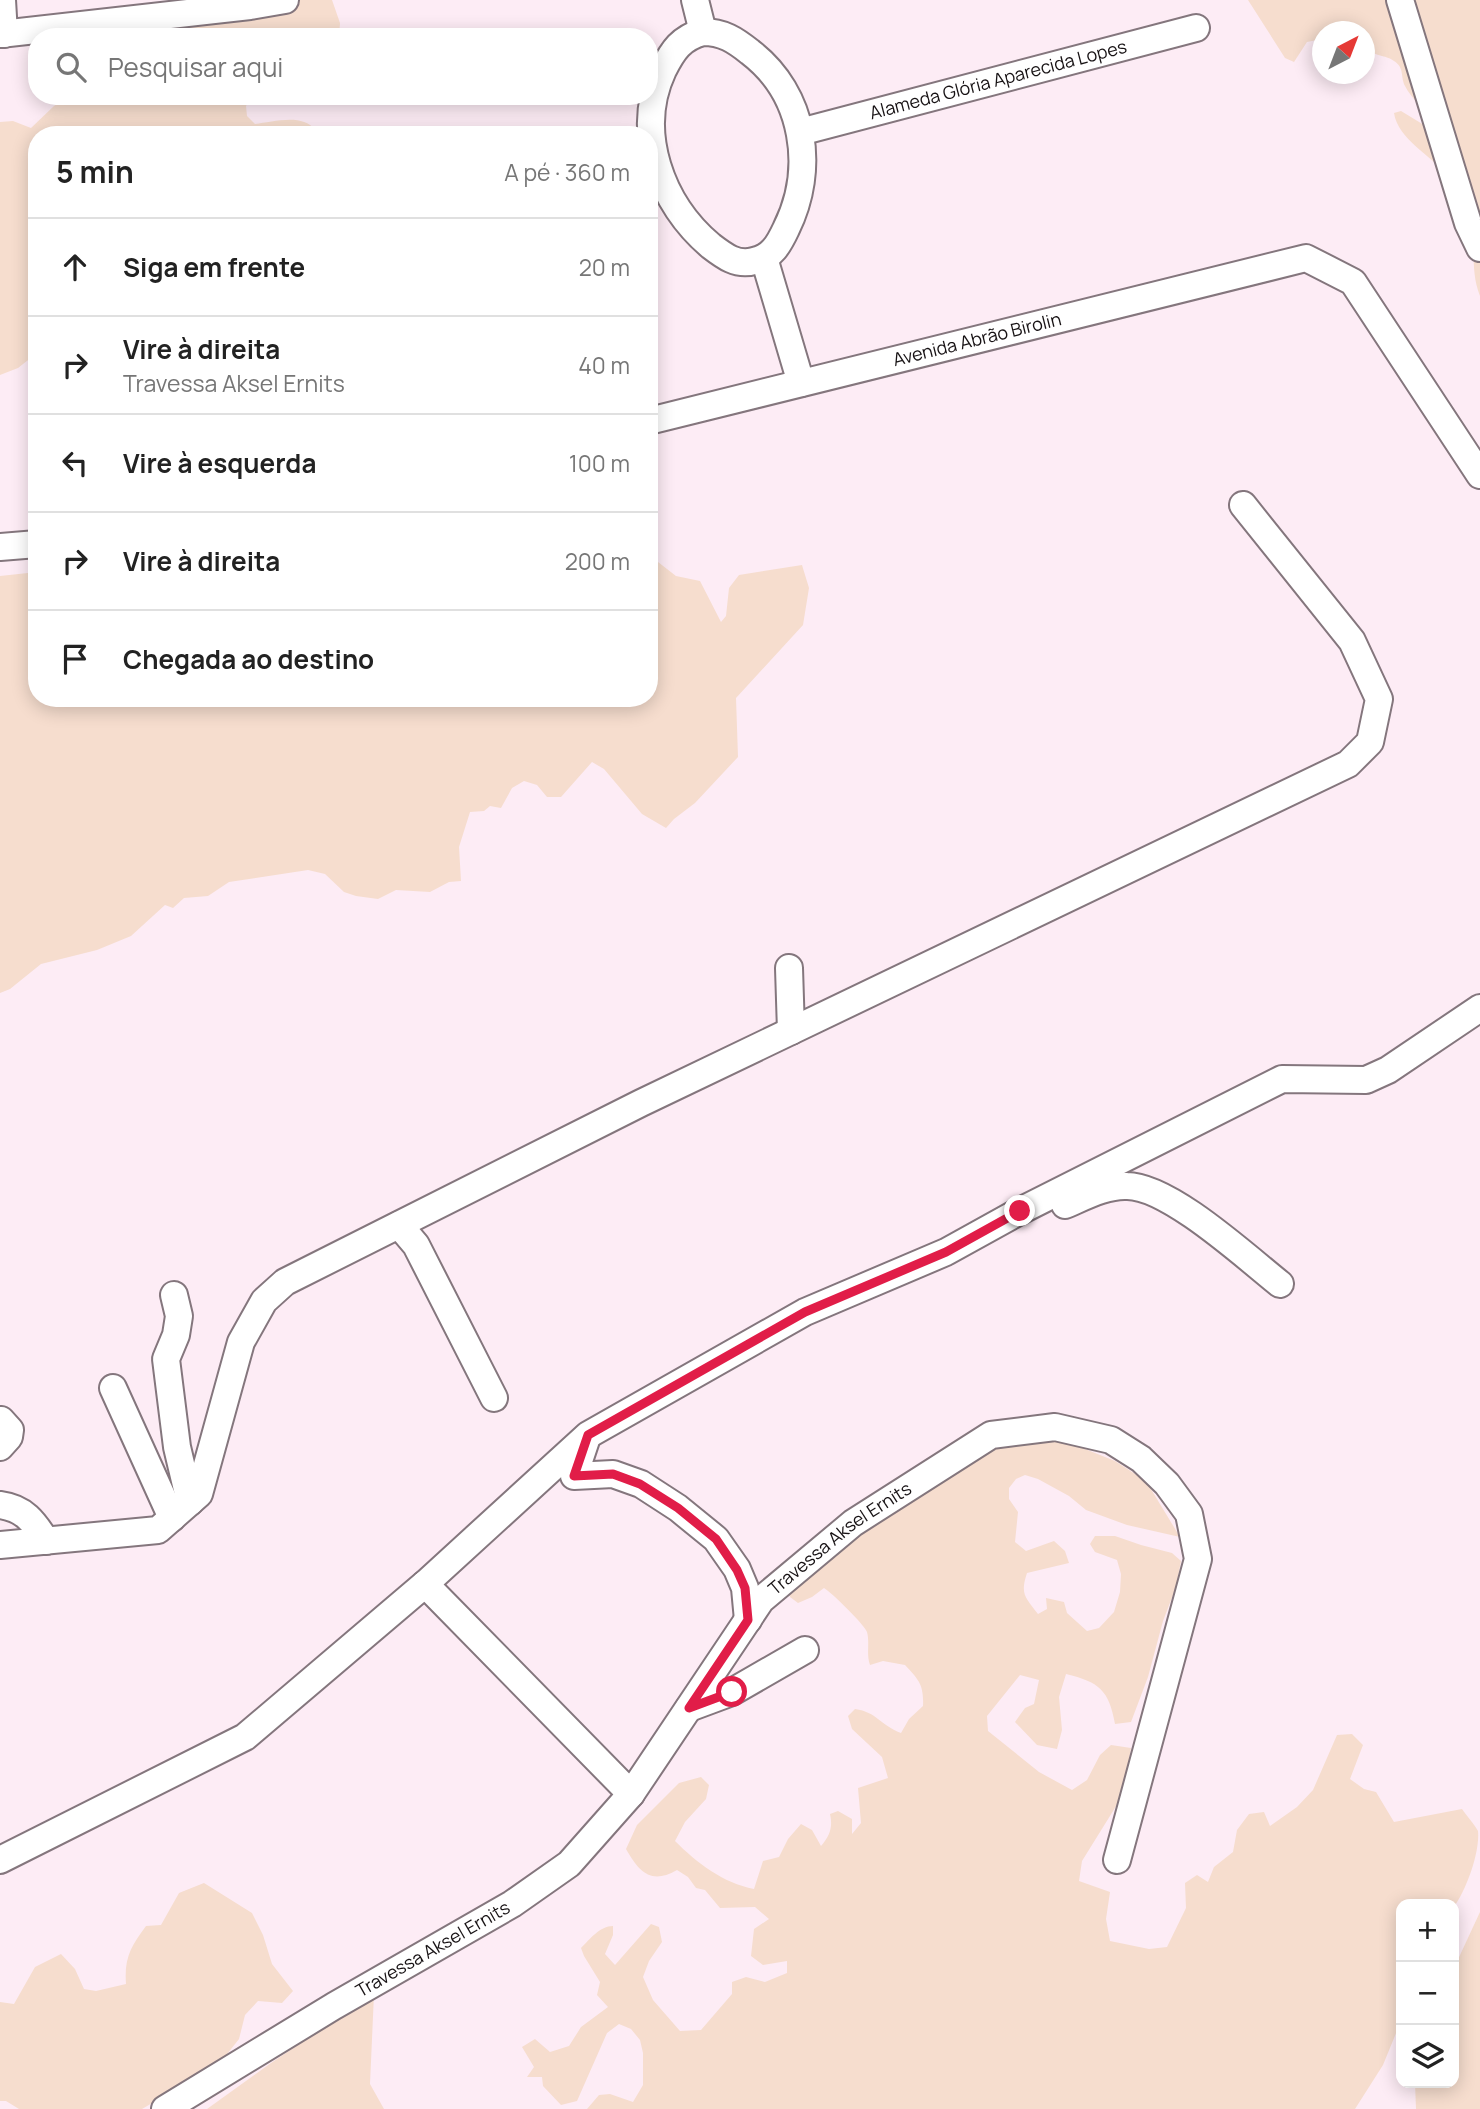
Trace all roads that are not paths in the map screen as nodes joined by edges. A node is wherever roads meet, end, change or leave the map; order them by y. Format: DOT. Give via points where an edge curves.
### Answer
graph roads {
  1 [pos="2,0"];
  2 [pos="285,0"];
  3 [pos="695,0"];
  4 [pos="1400,0"];
  5 [pos="55,28"];
  6 [pos="1196,28"];
  7 [pos="28,31"];
  8 [pos="703,32"];
  9 [pos="2,34"];
  10 [pos="658,88"];
  11 [pos="654,105"];
  12 [pos="652,126"];
  13 [pos="800,132"];
  14 [pos="658,174"];
  15 [pos="1480,248"];
  16 [pos="764,258"];
  17 [pos="801,383"];
  18 [pos="658,419"];
  19 [pos="1480,475"];
  20 [pos="1243,505"];
  21 [pos="28,545"];
  22 [pos="0,547"];
  23 [pos="789,968"];
  24 [pos="1480,1008"];
  25 [pos="791,1031"];
  26 [pos="1020,1211"];
  27 [pos="399,1224"];
  28 [pos="1280,1284"];
  29 [pos="174,1295"];
  30 [pos="113,1388"];
  31 [pos="494,1398"];
  32 [pos="1,1420"];
  33 [pos="588,1435"];
  34 [pos="0,1447"];
  35 [pos="0,1504"];
  36 [pos="181,1510"];
  37 [pos="46,1541"];
  38 [pos="0,1545"];
  39 [pos="425,1584"];
  40 [pos="748,1620"];
  41 [pos="805,1650"];
  42 [pos="689,1708"];
  43 [pos="631,1794"];
  44 [pos="0,1860"];
  45 [pos="1117,1860"];
  46 [pos="166,2109"];
  1 -- 9 [label="street"];
  2 -- 5 [label="street"];
  3 -- 8 [label="street"];
  4 -- 15 [label="street" via="1468,223"];
  6 -- 13 [label="street, Alameda Glória Aparecida Lopes"];
  7 -- 9 [label="street"];
  8 -- 10 [label="street" via="686,38 672,51"];
  8 -- 13 [label="street" via="731,37 767,67 788,97"];
  11 -- 12 [label="street"];
  13 -- 16 [label="street" via="803,167 797,202 779,244"];
  14 -- 16 [label="street" via="688,225 701,237 729,259"];
  16 -- 17 [label="street"];
  17 -- 18 [label="street, Avenida Abrão Birolin"];
  17 -- 19 [label="street, Avenida Abrão Birolin" via="1306,258 1353,282"];
  20 -- 25 [label="street" via="1352,641 1379,699 1370,741 1348,764"];
  21 -- 22 [label="street"];
  23 -- 25 [label="street"];
  24 -- 26 [label="street" via="1366,1080 1282,1079"];
  25 -- 27 [label="street"];
  26 -- 28 [label="street" via="1045,1215 1089,1194 1125,1185 1146,1188 1198,1218"];
  26 -- 33 [label="street" via="946,1252 805,1312"];
  27 -- 31 [label="street" via="416,1245"];
  27 -- 36 [label="street" via="285,1282 264,1301 241,1342 200,1494"];
  29 -- 36 [label="street" via="176,1335 166,1359"];
  30 -- 36 [label="street"];
  32 -- 34 [label="street" via="10,1430"];
  33 -- 39 [label="street"];
  33 -- 40 [label="street" via="574,1476 613,1474 640,1484 716,1539 745,1588"];
  35 -- 37 [label="street" via="22,1511"];
  36 -- 37 [label="street" via="158,1530"];
  37 -- 38 [label="street"];
  39 -- 43 [label="street"];
  39 -- 44 [label="street" via="244,1737"];
  40 -- 42 [label="street, Travessa Aksel Ernits"];
  40 -- 45 [label="street, Travessa Aksel Ernits" via="761,1600 853,1523 991,1435 1055,1427 1111,1440 1131,1452 1167,1484 1189,1514 1198,1559"];
  41 -- 42 [label="street" via="732,1692"];
  42 -- 43 [label="street, Travessa Aksel Ernits"];
  43 -- 46 [label="street, Travessa Aksel Ernits" via="569,1864 512,1905"];
}
